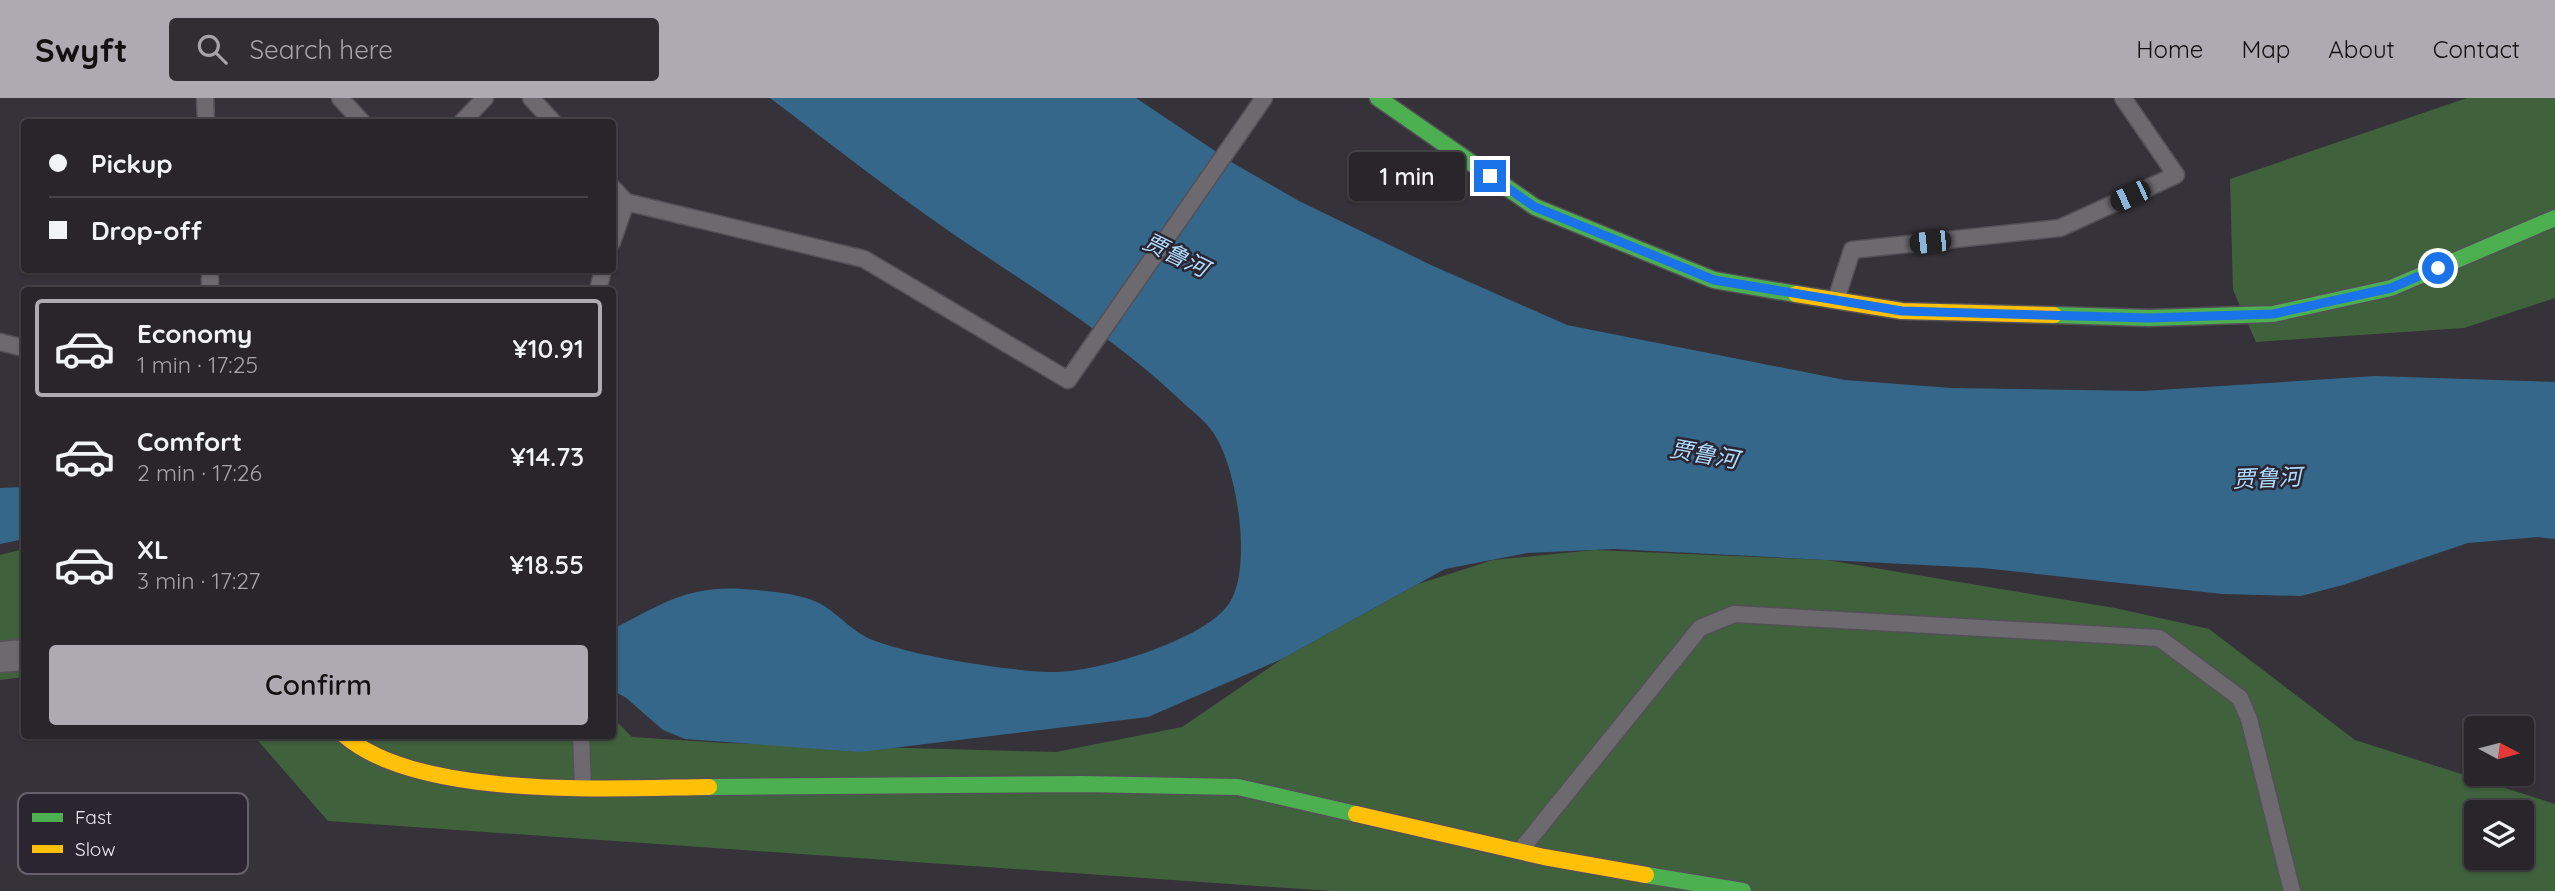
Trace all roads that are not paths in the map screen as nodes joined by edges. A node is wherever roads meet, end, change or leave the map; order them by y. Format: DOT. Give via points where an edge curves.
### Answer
graph roads {
  1 [pos="205,98"];
  2 [pos="340,98"];
  3 [pos="485,98"];
  4 [pos="531,98"];
  5 [pos="1264,98"];
  6 [pos="1378,98"];
  7 [pos="2123,98"];
  8 [pos="206,119"];
  9 [pos="359,119"];
  10 [pos="465,119"];
  11 [pos="550,119"];
  12 [pos="616,191"];
  13 [pos="626,202"];
  14 [pos="2555,218"];
  15 [pos="616,231"];
  16 [pos="1836,300"];
  17 [pos="0,342"];
  18 [pos="21,347"];
  19 [pos="21,655"];
  20 [pos="0,657"];
  21 [pos="349,739"];
  22 [pos="581,739"];
  23 [pos="583,788"];
  24 [pos="1520,851"];
  25 [pos="1743,891"];
  26 [pos="2292,891"];
  1 -- 8 [label="lane"];
  2 -- 9 [label="lane"];
  3 -- 10 [label="lane"];
  4 -- 11 [label="lane"];
  5 -- 13 [label="lane" via="1068,380 864,259"];
  6 -- 16 [label="street" via="1535,207 1714,280"];
  7 -- 16 [label="lane" via="2176,175 2060,228 1852,250"];
  12 -- 13 [label="lane"];
  13 -- 15 [label="lane"];
  14 -- 16 [label="street" via="2391,288 2273,314 2149,318 1902,311"];
  17 -- 18 [label="lane"];
  19 -- 20 [label="street"];
  21 -- 23 [label="street" via="360,749 435,777"];
  22 -- 23 [label="lane"];
  23 -- 24 [label="street" via="1238,787"];
  24 -- 25 [label="street"];
  24 -- 26 [label="lane" via="1700,628 1734,614 2159,638 2240,698"];
}
